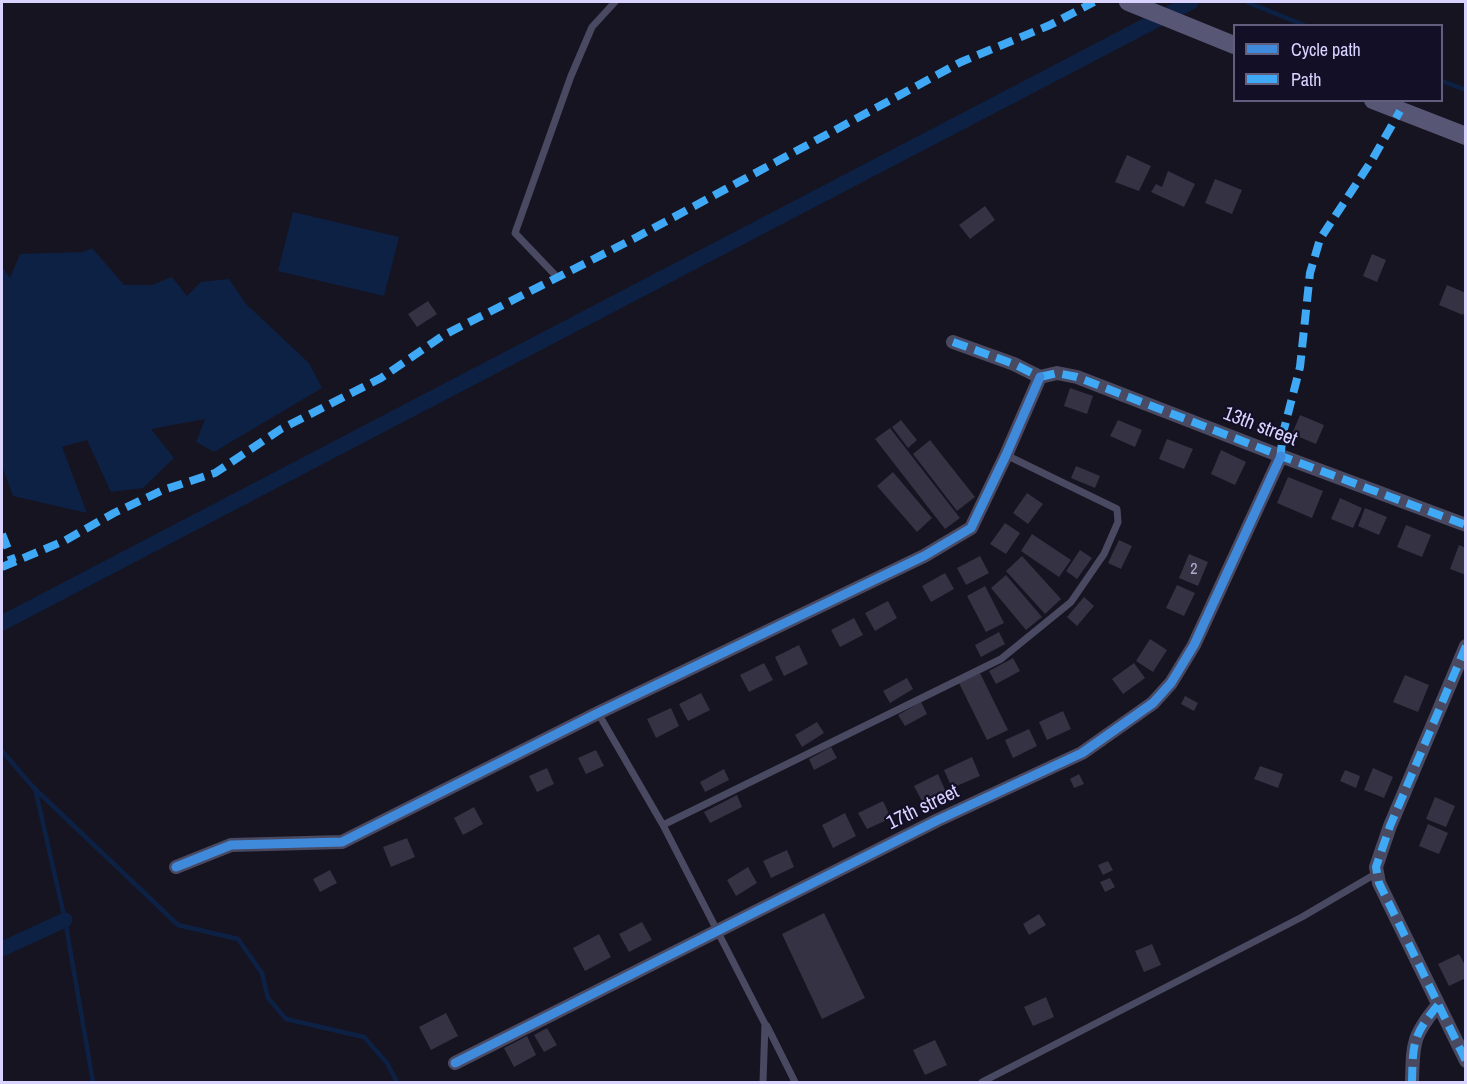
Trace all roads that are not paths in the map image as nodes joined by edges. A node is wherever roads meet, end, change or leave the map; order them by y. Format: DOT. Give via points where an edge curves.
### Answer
graph roads {
  1 [pos="615,2"];
  2 [pos="1128,2"];
  3 [pos="1233,45"];
  4 [pos="1378,102"];
  5 [pos="1466,136"];
  6 [pos="557,278"];
  7 [pos="953,342"];
  8 [pos="1040,377"];
  9 [pos="1006,455"];
  10 [pos="1281,456"];
  11 [pos="1466,525"];
  12 [pos="1466,646"];
  13 [pos="598,713"];
  14 [pos="663,825"];
  15 [pos="176,867"];
  16 [pos="1377,873"];
  17 [pos="718,931"];
  18 [pos="1438,1005"];
  19 [pos="765,1024"];
  20 [pos="1466,1061"];
  21 [pos="455,1062"];
  22 [pos="763,1083"];
  23 [pos="795,1083"];
  24 [pos="982,1083"];
  25 [pos="1412,1083"];
  1 -- 6 [label="lane" via="592,27 515,233"];
  2 -- 3 [label="main road"];
  4 -- 5 [label="main road"];
  7 -- 8 [label="street"];
  8 -- 9 [label="street"];
  8 -- 10 [label="street, 13th street" via="1057,373 1077,377"];
  9 -- 13 [label="street" via="971,528 924,556"];
  9 -- 14 [label="lane" via="1117,509 1118,522 1104,554 1071,602 1001,659"];
  10 -- 11 [label="street, 13th street"];
  10 -- 17 [label="street, 17th street" via="1194,645 1171,683 1153,703 1082,753 938,820"];
  12 -- 16 [label="street" via="1390,826"];
  13 -- 14 [label="lane"];
  13 -- 15 [label="street" via="342,842 231,845"];
  14 -- 17 [label="lane"];
  16 -- 18 [label="street"];
  16 -- 24 [label="lane" via="1302,917"];
  17 -- 19 [label="lane"];
  17 -- 21 [label="street, 17th street"];
  18 -- 20 [label="street"];
  18 -- 25 [label="street" via="1422,1024 1413,1046"];
  19 -- 22 [label="lane"];
  19 -- 23 [label="lane"];
}
